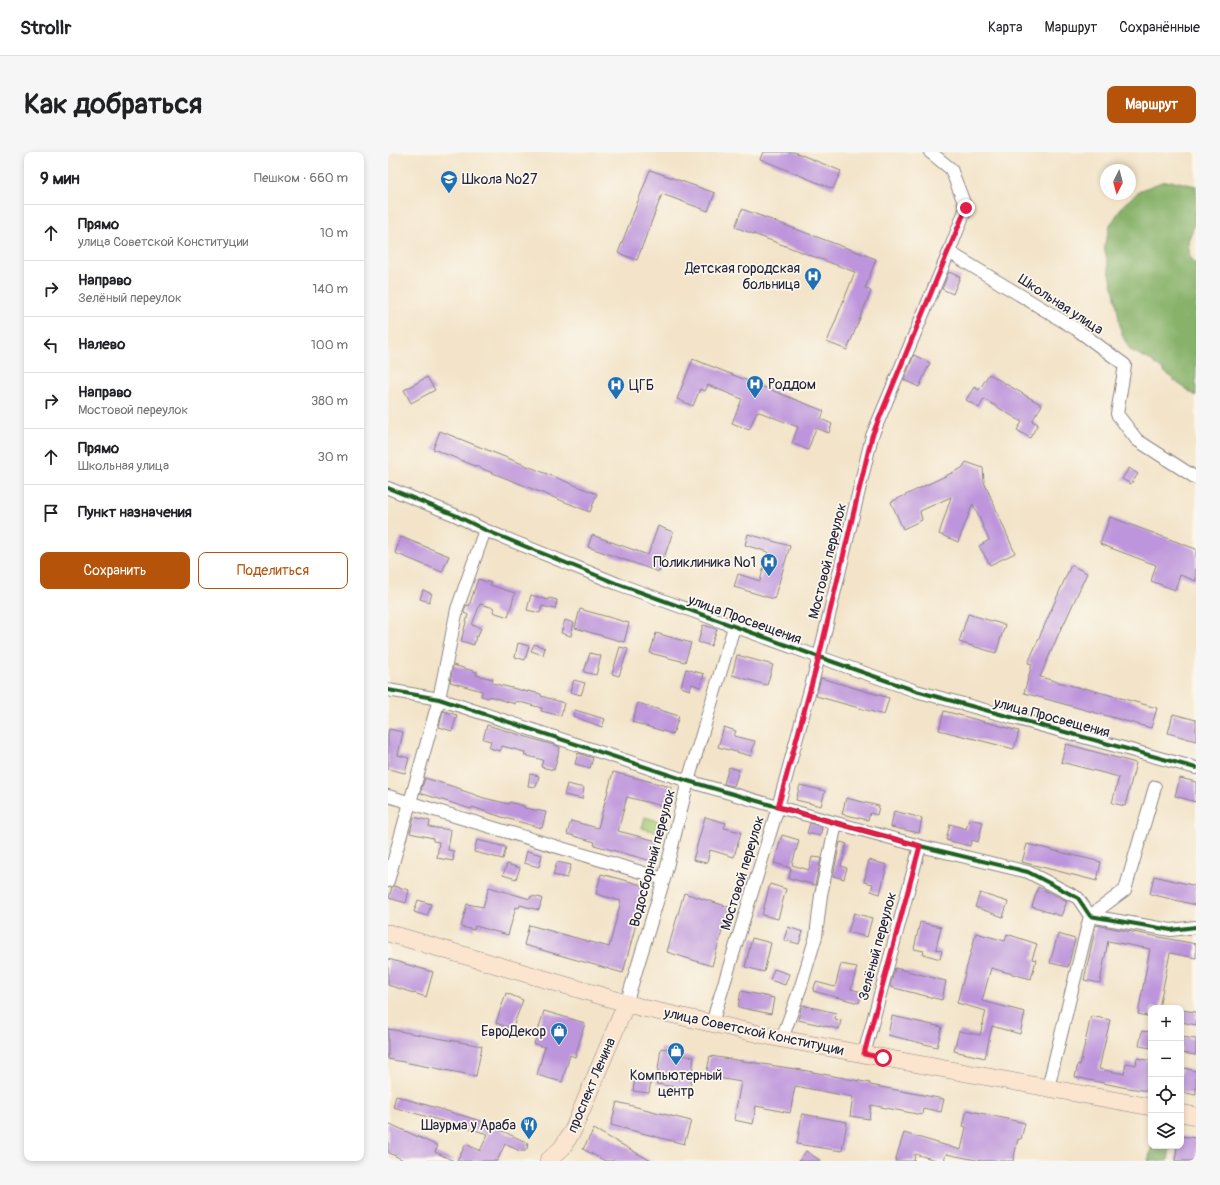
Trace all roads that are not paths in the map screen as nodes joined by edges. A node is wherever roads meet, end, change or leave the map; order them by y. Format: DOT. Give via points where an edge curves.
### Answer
graph roads {
  1 [pos="930,152"];
  2 [pos="949,252"];
  3 [pos="1196,478"];
  4 [pos="388,488"];
  5 [pos="485,530"];
  6 [pos="734,628"];
  7 [pos="819,657"];
  8 [pos="388,690"];
  9 [pos="439,699"];
  10 [pos="1196,768"];
  11 [pos="688,780"];
  12 [pos="1156,787"];
  13 [pos="388,796"];
  14 [pos="410,802"];
  15 [pos="778,807"];
  16 [pos="836,823"];
  17 [pos="920,846"];
  18 [pos="664,879"];
  19 [pos="388,881"];
  20 [pos="1090,916"];
  21 [pos="1196,927"];
  22 [pos="388,933"];
  23 [pos="626,1004"];
  24 [pos="712,1023"];
  25 [pos="782,1039"];
  26 [pos="864,1054"];
  27 [pos="1048,1088"];
  28 [pos="1148,1106"];
  29 [pos="1184,1114"];
  30 [pos="1196,1116"];
  31 [pos="548,1161"];
  1 -- 2 [label="street" via="951,169 966,208"];
  2 -- 3 [label="street, Школьная улица" via="1076,329 1126,365 1117,414 1137,440"];
  2 -- 7 [label="street, Мостовой переулок" via="872,436"];
  4 -- 5 [label="street, улица Просвещения"];
  5 -- 6 [label="street, улица Просвещения"];
  5 -- 9 [label="street" via="457,609"];
  6 -- 7 [label="street, улица Просвещения"];
  6 -- 11 [label="street, Водосборный переулок"];
  7 -- 10 [label="street, улица Просвещения" via="916,691"];
  7 -- 15 [label="street, Мостовой переулок"];
  8 -- 9 [label="street"];
  9 -- 11 [label="street"];
  9 -- 14 [label="street"];
  11 -- 15 [label="street"];
  11 -- 18 [label="street, Водосборный переулок"];
  12 -- 20 [label="street" via="1125,890"];
  13 -- 14 [label="street"];
  14 -- 18 [label="street"];
  14 -- 19 [label="street"];
  15 -- 16 [label="street"];
  15 -- 24 [label="street, Мостовой переулок"];
  16 -- 17 [label="street"];
  16 -- 25 [label="street" via="821,895 816,936"];
  17 -- 20 [label="street" via="1028,872 1078,898"];
  17 -- 26 [label="street, Зелёный переулок"];
  18 -- 23 [label="street, Водосборный переулок"];
  20 -- 21 [label="street" via="1171,930"];
  20 -- 27 [label="street"];
  22 -- 23 [label="main road, улица Советской Конституции"];
  23 -- 24 [label="main road, улица Советской Конституции"];
  23 -- 31 [label="main road, проспект Ленина" via="573,1130 562,1148"];
  24 -- 25 [label="main road, улица Советской Конституции"];
  25 -- 26 [label="main road, улица Советской Конституции"];
  26 -- 27 [label="main road, улица Советской Конституции"];
  27 -- 28 [label="main road, улица Советской Конституции"];
  29 -- 30 [label="main road"];
}
